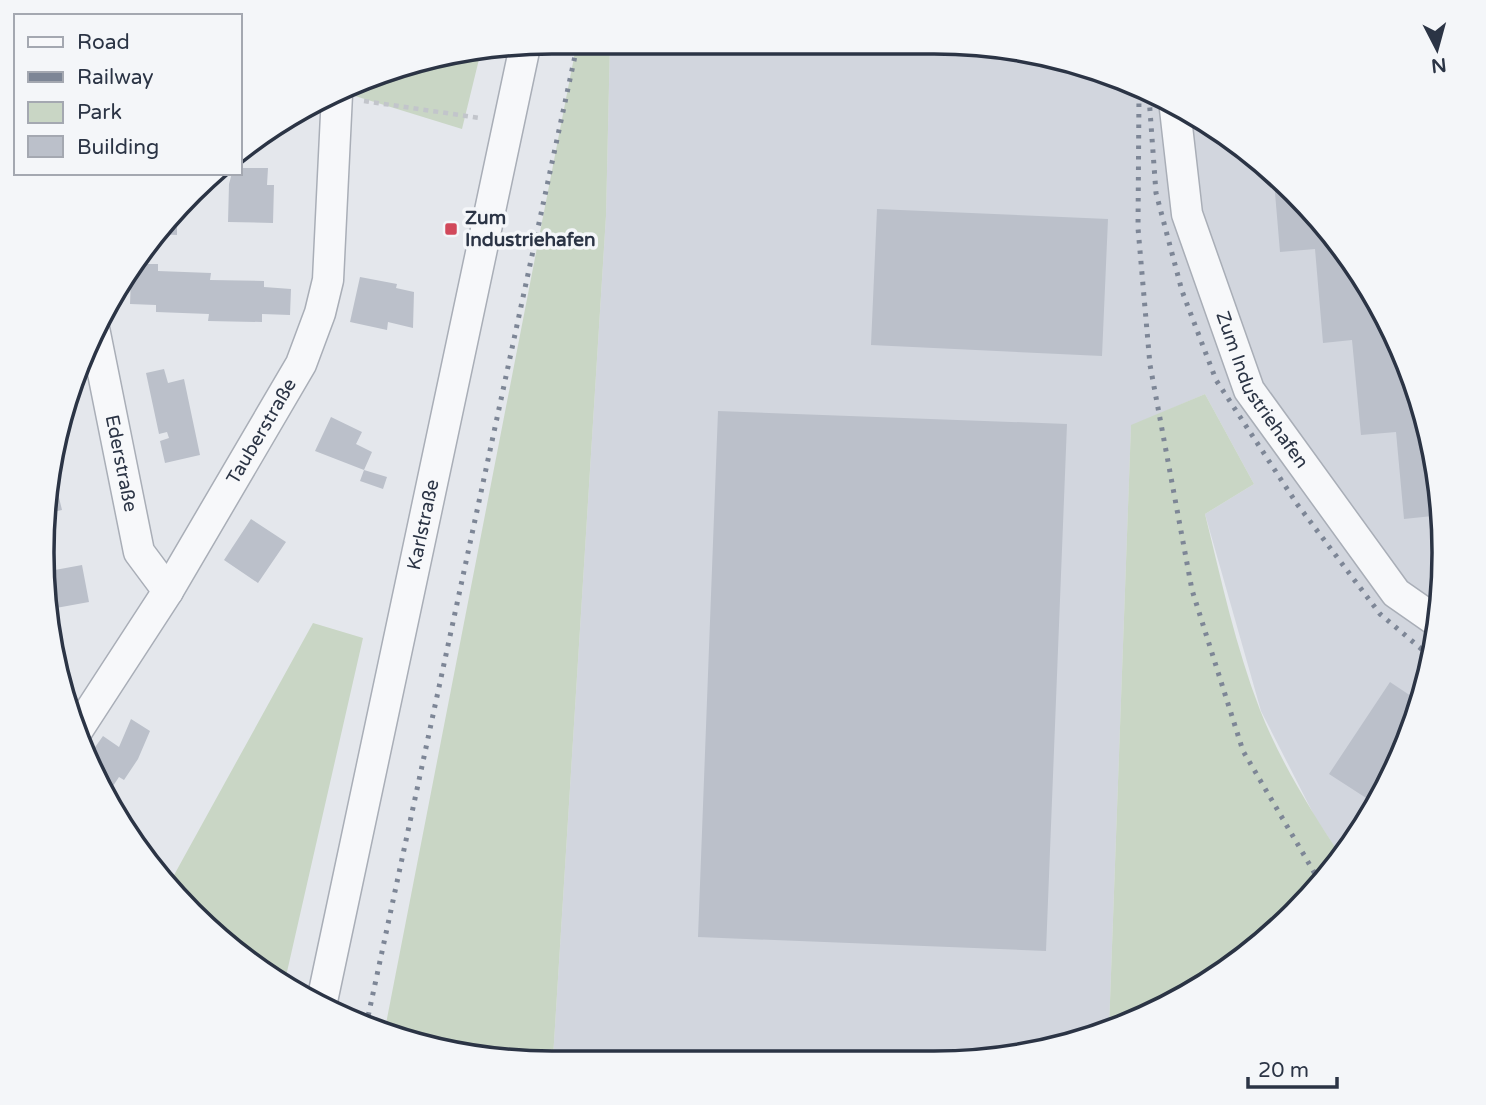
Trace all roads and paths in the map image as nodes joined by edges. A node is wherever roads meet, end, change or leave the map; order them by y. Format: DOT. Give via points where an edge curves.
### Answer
graph roads {
  1 [pos="523,55"];
  2 [pos="350,98"];
  3 [pos="345,100"];
  4 [pos="1176,117"];
  5 [pos="509,122"];
  6 [pos="98,349"];
  7 [pos="168,590"];
  8 [pos="1427,615"];
  9 [pos="83,720"];
  10 [pos="323,995"];
  1 -- 5 [label="street, Karlstraße"];
  2 -- 5 [label="path"];
  3 -- 7 [label="street, Tauberstraße" via="328,280 320,313 301,364"];
  4 -- 8 [label="street, Zum Industriehafen" via="1186,214 1249,390 1396,593"];
  5 -- 10 [label="street, Karlstraße"];
  6 -- 7 [label="street, Ederstraße" via="139,552"];
  7 -- 9 [label="street, Tauberstraße"];
}
